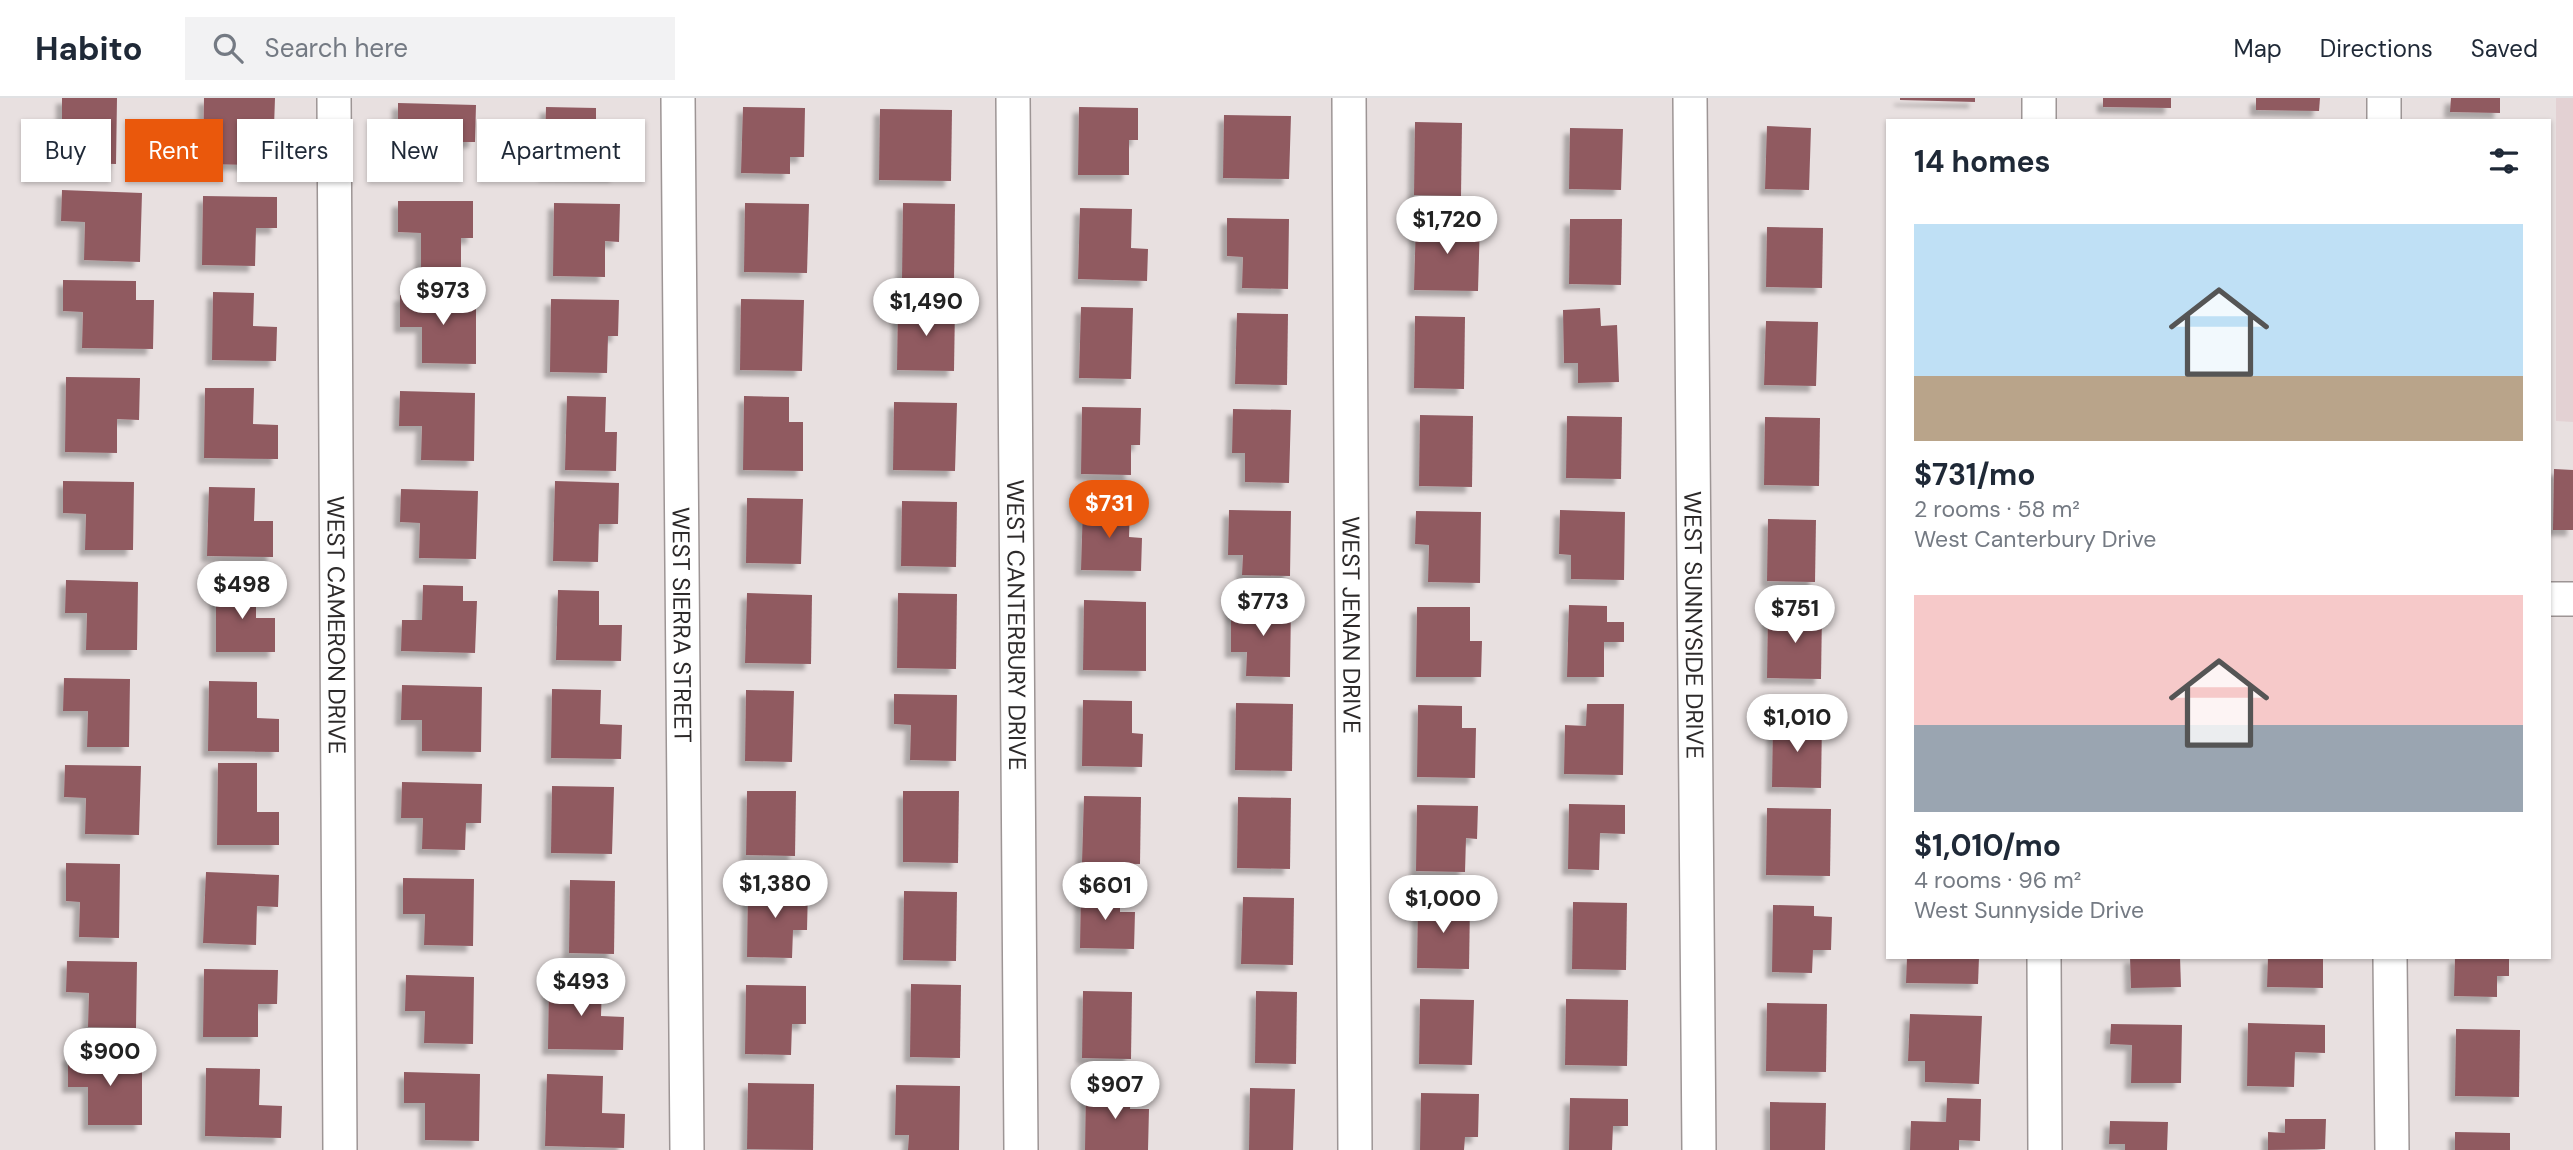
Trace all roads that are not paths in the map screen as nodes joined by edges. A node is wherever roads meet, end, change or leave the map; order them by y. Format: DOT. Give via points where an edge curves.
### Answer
graph roads {
  1 [pos="334,98"];
  2 [pos="678,98"];
  3 [pos="1013,98"];
  4 [pos="1349,98"];
  5 [pos="1690,98"];
  6 [pos="2039,98"];
  7 [pos="2384,98"];
  8 [pos="2039,119"];
  9 [pos="2384,119"];
  10 [pos="2551,598"];
  11 [pos="2573,599"];
  12 [pos="2044,959"];
  13 [pos="2390,959"];
  14 [pos="341,1150"];
  15 [pos="687,1150"];
  16 [pos="1021,1150"];
  17 [pos="1356,1150"];
  18 [pos="1699,1150"];
  19 [pos="2045,1150"];
  20 [pos="2392,1150"];
  1 -- 14 [label="street, WEST CAMERON DRIVE"];
  2 -- 15 [label="street, WEST SIERRA STREET"];
  3 -- 16 [label="street, WEST CANTERBURY DRIVE"];
  4 -- 17 [label="street, WEST JENAN DRIVE"];
  5 -- 18 [label="street, WEST SUNNYSIDE DRIVE"];
  6 -- 8 [label="street"];
  7 -- 9 [label="street"];
  10 -- 11 [label="street"];
  12 -- 19 [label="street"];
  13 -- 20 [label="street"];
}
